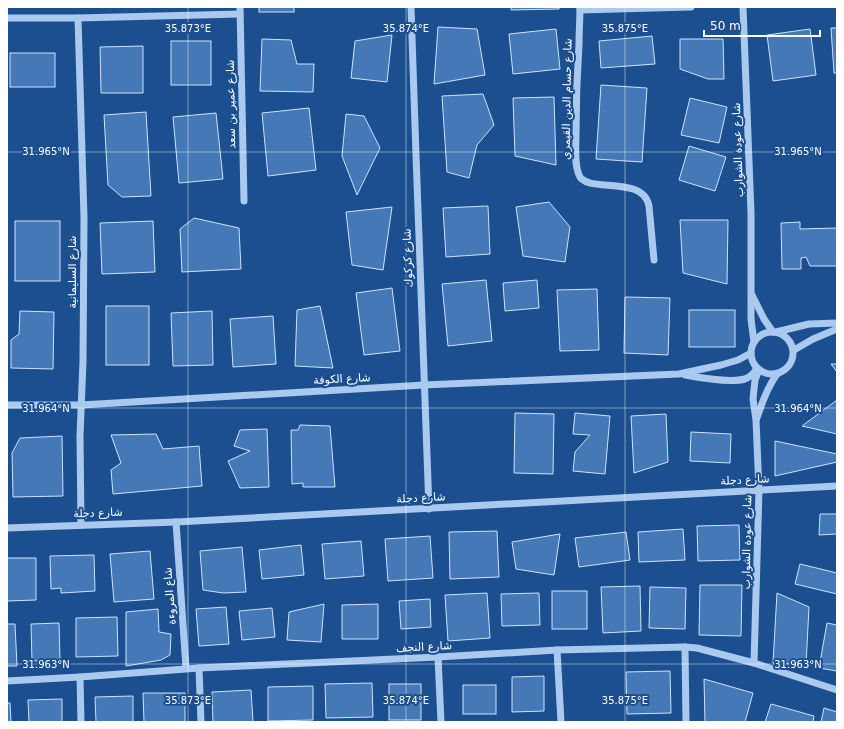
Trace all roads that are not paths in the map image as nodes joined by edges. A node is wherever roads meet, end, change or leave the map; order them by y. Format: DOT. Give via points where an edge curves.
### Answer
graph roads {
  1 [pos="411,7"];
  2 [pos="691,7"];
  3 [pos="743,7"];
  4 [pos="580,8"];
  5 [pos="240,10"];
  6 [pos="7,18"];
  7 [pos="78,18"];
  8 [pos="244,201"];
  9 [pos="654,260"];
  10 [pos="751,293"];
  11 [pos="837,323"];
  12 [pos="837,329"];
  13 [pos="775,332"];
  14 [pos="754,342"];
  15 [pos="794,350"];
  16 [pos="751,353"];
  17 [pos="758,369"];
  18 [pos="679,374"];
  19 [pos="777,374"];
  20 [pos="424,385"];
  21 [pos="7,404"];
  22 [pos="81,405"];
  23 [pos="756,420"];
  24 [pos="837,486"];
  25 [pos="759,490"];
  26 [pos="429,509"];
  27 [pos="176,522"];
  28 [pos="81,525"];
  29 [pos="7,528"];
  30 [pos="685,647"];
  31 [pos="557,650"];
  32 [pos="438,657"];
  33 [pos="754,663"];
  34 [pos="186,668"];
  35 [pos="198,668"];
  36 [pos="80,677"];
  37 [pos="7,681"];
  38 [pos="837,690"];
  39 [pos="81,722"];
  40 [pos="201,722"];
  41 [pos="441,722"];
  42 [pos="561,722"];
  43 [pos="686,722"];
  1 -- 20 [label="street, شارع كركوك"];
  2 -- 4 [label="street"];
  3 -- 10 [label="street, شارع عودة الشوارب" via="751,213"];
  4 -- 9 [label="street, شارع حسام الدين القيمري" via="576,122 579,176 585,181 641,192 648,200"];
  5 -- 7 [label="street"];
  5 -- 8 [label="street, شارع عمير بن سعد"];
  6 -- 7 [label="street"];
  7 -- 22 [label="street, شارع السليمانية" via="84,218"];
  10 -- 13 [label="street, شارع عودة الشوارب" via="764,319"];
  10 -- 14 [label="street, شارع عودة الشوارب"];
  11 -- 13 [label="street" via="809,324"];
  12 -- 15 [label="street"];
  13 -- 14 [label="street" via="763,334"];
  13 -- 15 [label="street" via="788,338"];
  14 -- 16 [label="street"];
  15 -- 19 [label="street" via="792,362 784,372"];
  16 -- 17 [label="street"];
  16 -- 18 [label="street, شارع الكوفة" via="721,366"];
  17 -- 18 [label="street, شارع الكوفة" via="746,379 737,380"];
  17 -- 19 [label="street" via="766,374"];
  17 -- 23 [label="street, شارع عودة الشوارب" via="753,389"];
  18 -- 20 [label="street, شارع الكوفة"];
  19 -- 23 [label="street, شارع عودة الشوارب" via="763,397"];
  20 -- 22 [label="street, شارع الكوفة"];
  20 -- 26 [label="street, شارع كركوك"];
  21 -- 22 [label="street, شارع الكوفة"];
  22 -- 28 [label="street, شارع السليمانية"];
  23 -- 25 [label="street, شارع عودة الشوارب"];
  24 -- 25 [label="street, شارع دجلة"];
  25 -- 26 [label="street, شارع دجلة"];
  25 -- 33 [label="street, شارع عودة الشوارب"];
  26 -- 27 [label="street, شارع دجلة"];
  27 -- 28 [label="street, شارع دجلة"];
  27 -- 34 [label="street, شاع المروءة"];
  28 -- 29 [label="street, شارع دجلة"];
  30 -- 31 [label="street, شارع النجف"];
  30 -- 33 [label="street, شارع النجف"];
  30 -- 43 [label="street"];
  31 -- 32 [label="street, شارع النجف"];
  31 -- 42 [label="street"];
  32 -- 35 [label="street, شارع النجف"];
  32 -- 41 [label="street"];
  33 -- 38 [label="street, شارع النجف"];
  34 -- 35 [label="street, شارع النجف"];
  34 -- 36 [label="street, شارع النجف"];
  35 -- 40 [label="street"];
  36 -- 37 [label="street, شارع النجف"];
  36 -- 39 [label="street"];
}
